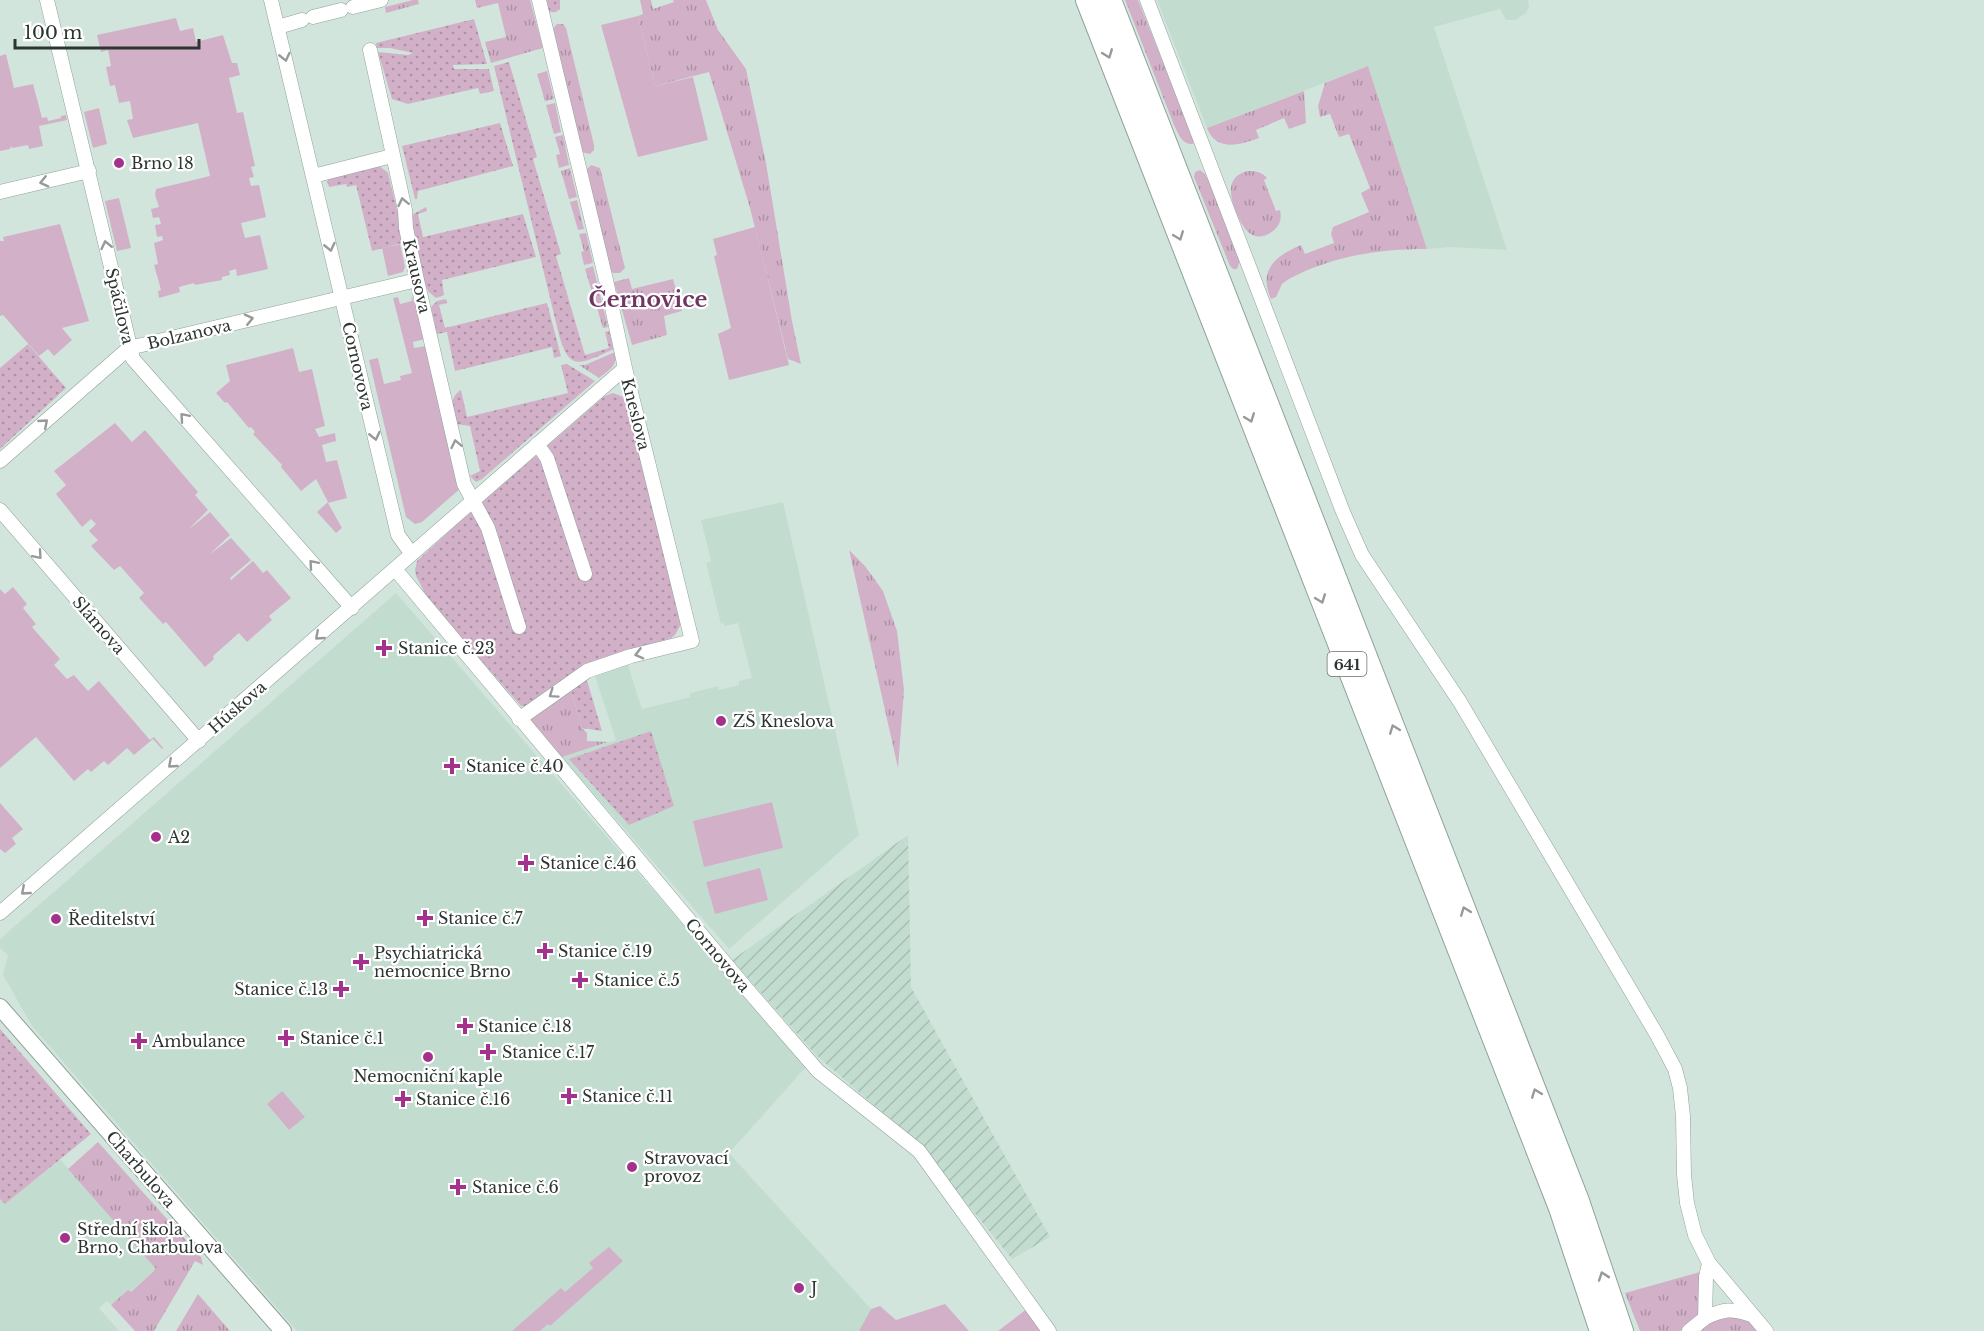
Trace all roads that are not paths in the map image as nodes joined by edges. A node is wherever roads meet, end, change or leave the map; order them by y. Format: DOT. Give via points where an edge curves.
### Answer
graph roads {
  1 [pos="47,0"];
  2 [pos="271,0"];
  3 [pos="381,0"];
  4 [pos="539,0"];
  5 [pos="1087,0"];
  6 [pos="1110,0"];
  7 [pos="1147,0"];
  8 [pos="278,27"];
  9 [pos="370,50"];
  10 [pos="392,156"];
  11 [pos="89,171"];
  12 [pos="313,176"];
  13 [pos="0,192"];
  14 [pos="417,280"];
  15 [pos="341,297"];
  16 [pos="129,348"];
  17 [pos="625,368"];
  18 [pos="537,444"];
  19 [pos="0,461"];
  20 [pos="473,500"];
  21 [pos="0,510"];
  22 [pos="411,553"];
  23 [pos="395,569"];
  24 [pos="585,574"];
  25 [pos="352,608"];
  26 [pos="519,627"];
  27 [pos="519,719"];
  28 [pos="199,741"];
  29 [pos="0,913"];
  30 [pos="0,1006"];
  31 [pos="1709,1263"];
  32 [pos="1753,1316"];
  33 [pos="1705,1318"];
  34 [pos="283,1331"];
  35 [pos="1049,1331"];
  36 [pos="1601,1331"];
  37 [pos="1622,1331"];
  38 [pos="1689,1331"];
  39 [pos="1766,1331"];
  1 -- 11 [label="street, Spáčilova"];
  2 -- 8 [label="street, Cornovova"];
  3 -- 8 [label="street"];
  4 -- 17 [label="street, Kneslova"];
  5 -- 36 [label="highway, 641, one-way" via="1560,1208"];
  37 -- 6 [label="highway, 641, one-way" via="1578,1201"];
  7 -- 31 [label="street" via="1354,539 1474,725 1674,1069 1682,1102 1687,1203 1695,1235"];
  8 -- 12 [label="street, Cornovova, one-way"];
  9 -- 10 [label="street, Krausova"];
  10 -- 12 [label="street"];
  14 -- 10 [label="street, Krausova, one-way"];
  11 -- 13 [label="street, one-way"];
  16 -- 11 [label="street, Spáčilova, one-way"];
  12 -- 15 [label="street, Cornovova, one-way"];
  14 -- 15 [label="street, Bolzanova"];
  20 -- 14 [label="street, Krausova, one-way" via="464,484"];
  16 -- 15 [label="street, Bolzanova, one-way"];
  15 -- 22 [label="street, Cornovova, one-way" via="398,535"];
  19 -- 16 [label="street, Bolzanova, one-way"];
  25 -- 16 [label="street, Spáčilova, one-way" via="133,359"];
  17 -- 18 [label="street, Húskova"];
  17 -- 27 [label="street, Kneslova, one-way" via="692,641 587,671"];
  18 -- 20 [label="street, Húskova"];
  18 -- 24 [label="street" via="547,458"];
  20 -- 22 [label="street, Húskova"];
  20 -- 26 [label="street" via="488,528"];
  21 -- 28 [label="street, Slámova, one-way"];
  22 -- 23 [label="street, Húskova"];
  23 -- 25 [label="street, Húskova"];
  23 -- 27 [label="street, Cornovova"];
  25 -- 28 [label="street, Húskova, one-way"];
  27 -- 35 [label="street, Cornovova" via="818,1071 919,1151"];
  28 -- 29 [label="street, Húskova, one-way"];
  30 -- 34 [label="street, Charbulova"];
  31 -- 32 [label="street"];
  31 -- 33 [label="street"];
  32 -- 33 [label="street" via="1736,1310"];
  32 -- 39 [label="street"];
  33 -- 38 [label="street"];
}
